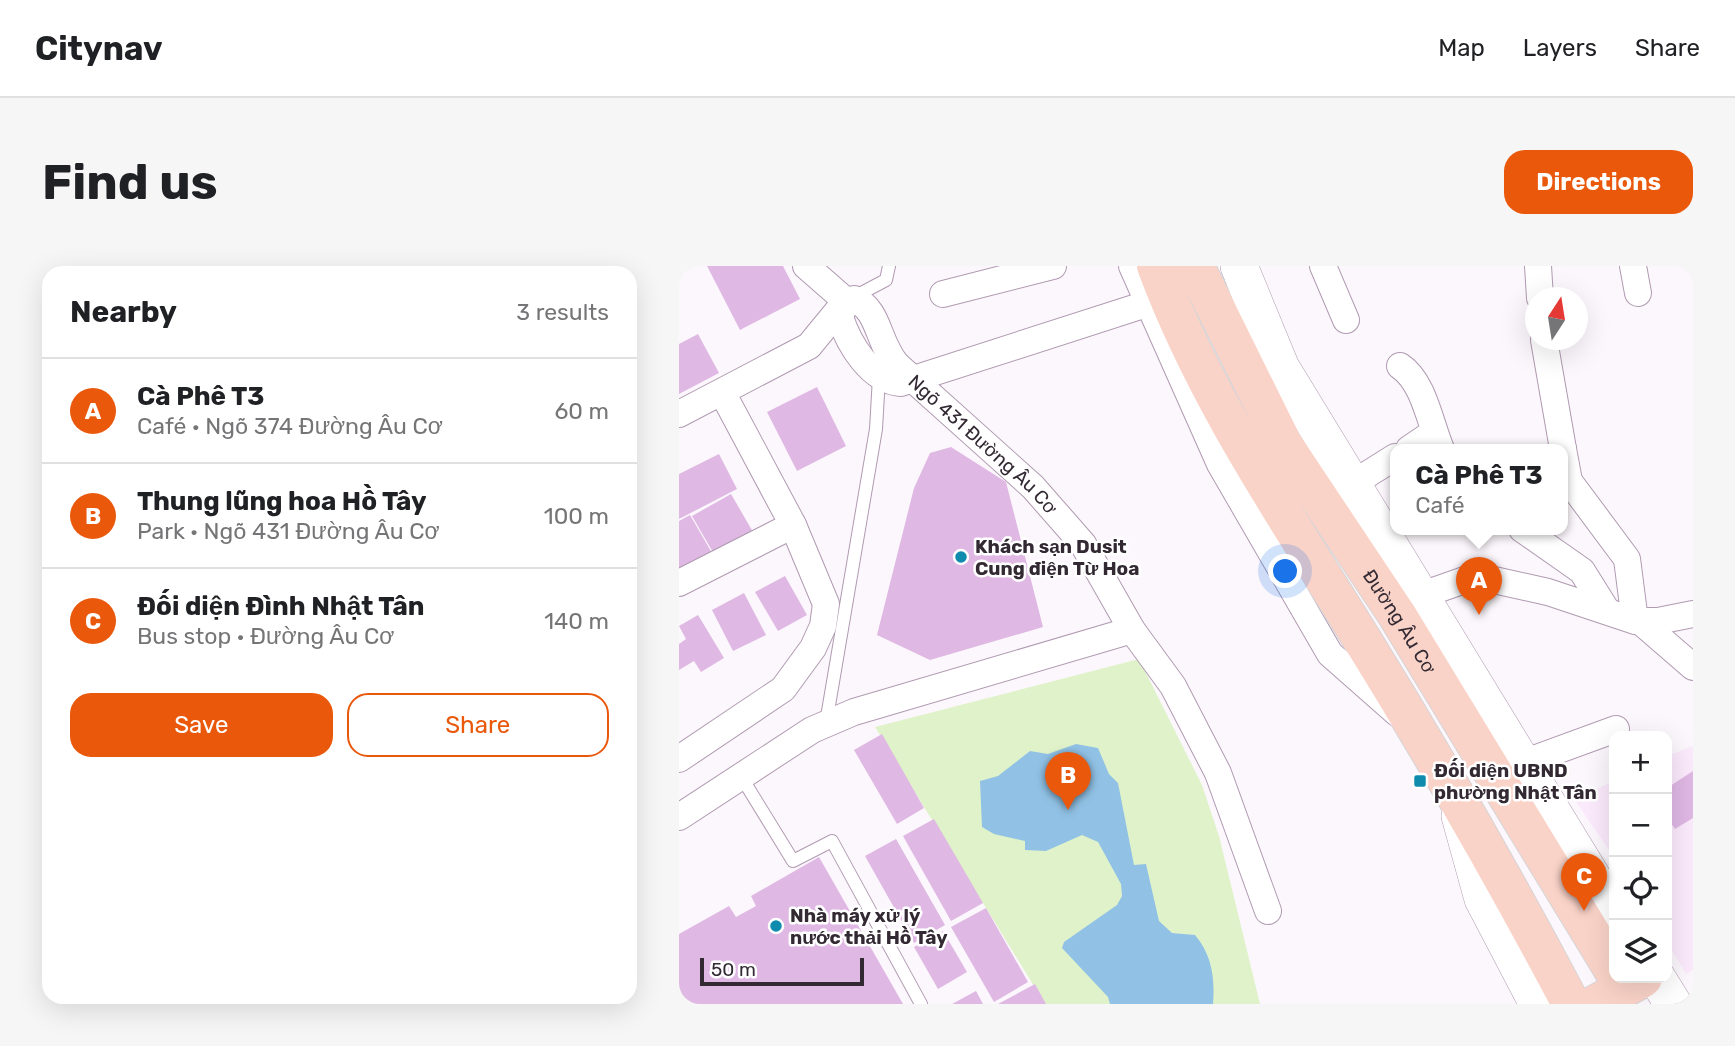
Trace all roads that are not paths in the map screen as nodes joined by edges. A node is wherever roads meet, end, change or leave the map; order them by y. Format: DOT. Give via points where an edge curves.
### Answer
graph roads {
  1 [pos="806,266"];
  2 [pos="889,266"];
  3 [pos="1053,266"];
  4 [pos="1132,266"];
  5 [pos="1195,266"];
  6 [pos="1239,266"];
  7 [pos="1323,266"];
  8 [pos="1538,266"];
  9 [pos="1633,266"];
  10 [pos="1540,287"];
  11 [pos="1157,289"];
  12 [pos="1638,293"];
  13 [pos="943,294"];
  14 [pos="846,301"];
  15 [pos="1346,320"];
  16 [pos="1546,350"];
  17 [pos="1401,366"];
  18 [pos="879,377"];
  19 [pos="913,378"];
  20 [pos="722,392"];
  21 [pos="679,414"];
  22 [pos="1438,440"];
  23 [pos="1562,444"];
  24 [pos="1390,460"];
  25 [pos="1568,476"];
  26 [pos="1352,484"];
  27 [pos="793,525"];
  28 [pos="1530,535"];
  29 [pos="679,583"];
  30 [pos="1422,595"];
  31 [pos="1607,611"];
  32 [pos="1693,614"];
  33 [pos="1638,622"];
  34 [pos="1132,630"];
  35 [pos="1693,667"];
  36 [pos="826,724"];
  37 [pos="1616,729"];
  38 [pos="679,759"];
  39 [pos="1523,763"];
  40 [pos="742,778"];
  41 [pos="1456,798"];
  42 [pos="679,817"];
  43 [pos="1609,905"];
  44 [pos="1268,911"];
  45 [pos="1627,986"];
  46 [pos="921,1004"];
  47 [pos="1538,1004"];
  48 [pos="1571,1004"];
  49 [pos="1673,1004"];
  1 -- 14 [label="street"];
  2 -- 14 [label="lane" via="886,280"];
  3 -- 13 [label="street"];
  4 -- 11 [label="street"];
  5 -- 45 [label="main road, Đường Âu Cơ" via="1283,444 1397,615"];
  6 -- 26 [label="street, Đường Âu Cơ" via="1281,368"];
  7 -- 15 [label="street"];
  8 -- 10 [label="street"];
  9 -- 12 [label="street"];
  11 -- 19 [label="street, Ngõ 431 Đường Âu Cơ"];
  11 -- 41 [label="main road" via="1247,457"];
  14 -- 18 [label="street" via="842,324"];
  14 -- 19 [label="street" via="854,299 871,310 888,354"];
  14 -- 20 [label="street" via="809,346"];
  16 -- 23 [label="street"];
  17 -- 22 [label="street" via="1411,373"];
  18 -- 19 [label="street" via="901,383"];
  18 -- 36 [label="lane" via="876,429"];
  19 -- 34 [label="street, Ngõ 431 Đường Âu Cơ" via="1033,487 1083,544"];
  20 -- 21 [label="street"];
  20 -- 27 [label="street"];
  24 -- 26 [label="street"];
  25 -- 33 [label="street" via="1627,559"];
  26 -- 30 [label="street, Đường Âu Cơ"];
  27 -- 29 [label="street"];
  27 -- 38 [label="street" via="826,604 813,648 783,689"];
  28 -- 31 [label="street" via="1581,571"];
  30 -- 31 [label="street" via="1476,576"];
  30 -- 39 [label="street, Đường Âu Cơ"];
  31 -- 33 [label="street"];
  32 -- 33 [label="street"];
  33 -- 35 [label="street"];
  34 -- 36 [label="street"];
  34 -- 44 [label="street, Ngõ 431 Đường Âu Cơ" via="1173,686 1218,773"];
  36 -- 40 [label="street"];
  37 -- 39 [label="street"];
  39 -- 43 [label="street, Đường Âu Cơ"];
  40 -- 42 [label="street"];
  40 -- 46 [label="lane" via="793,861 832,841"];
  41 -- 47 [label="street" via="1483,899"];
  41 -- 48 [label="main road"];
  45 -- 49 [label="street, Đường Âu Cơ"];
}
